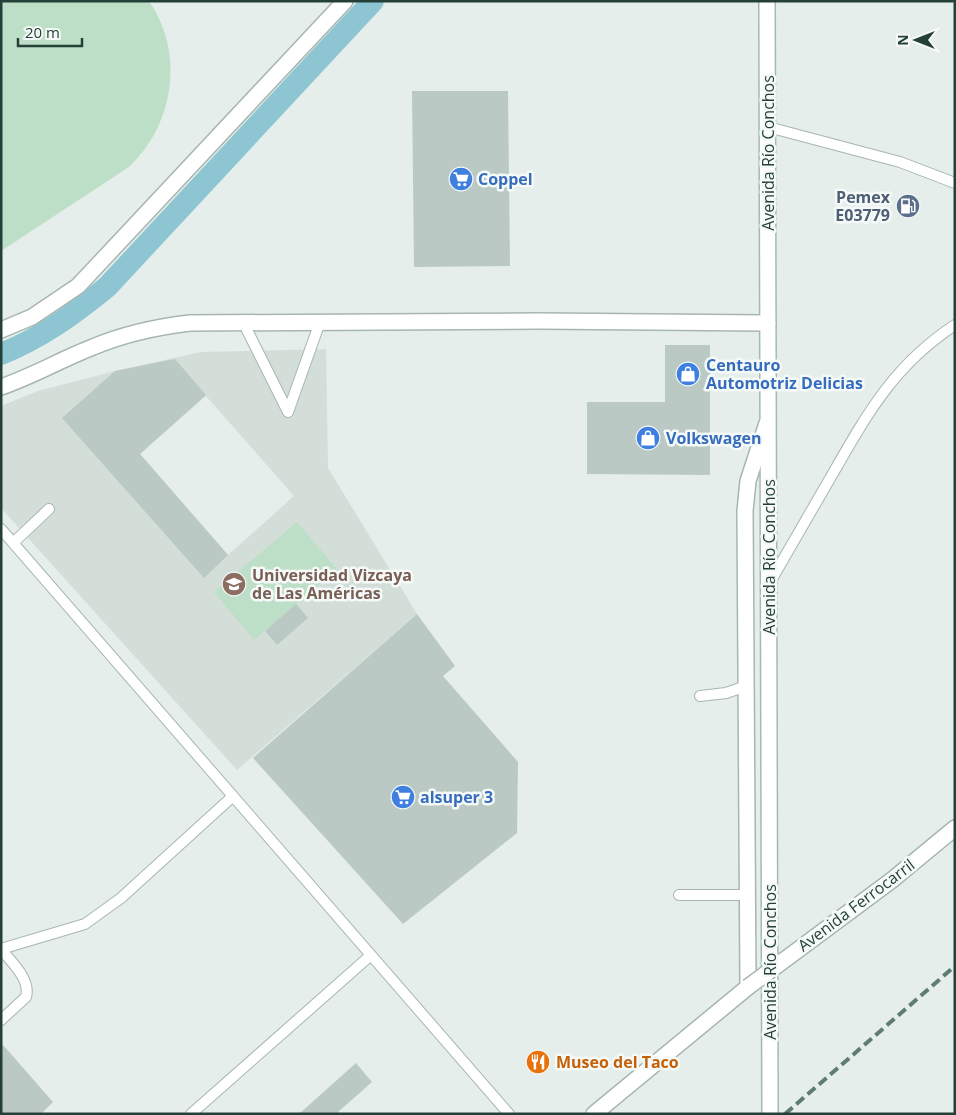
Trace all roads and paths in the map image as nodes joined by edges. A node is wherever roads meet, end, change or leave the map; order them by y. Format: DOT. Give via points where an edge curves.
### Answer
graph roads {
  1 [pos="345,1"];
  2 [pos="767,1"];
  3 [pos="768,127"];
  4 [pos="955,183"];
  5 [pos="243,322"];
  6 [pos="320,322"];
  7 [pos="768,323"];
  8 [pos="955,325"];
  9 [pos="1,330"];
  10 [pos="1,387"];
  11 [pos="768,420"];
  12 [pos="49,509"];
  13 [pos="1,529"];
  14 [pos="13,543"];
  15 [pos="769,585"];
  16 [pos="746,686"];
  17 [pos="700,696"];
  18 [pos="232,797"];
  19 [pos="955,828"];
  20 [pos="679,895"];
  21 [pos="747,895"];
  22 [pos="1,949"];
  23 [pos="371,955"];
  24 [pos="748,987"];
  25 [pos="1,1020"];
  26 [pos="191,1114"];
  27 [pos="509,1114"];
  28 [pos="594,1114"];
  29 [pos="770,1114"];
  1 -- 9 [label="street" via="78,286 32,317"];
  2 -- 3 [label="street, Avenida Río Conchos"];
  3 -- 4 [label="lane" via="877,155"];
  3 -- 7 [label="street, Avenida Río Conchos"];
  5 -- 6 [label="street"];
  5 -- 6 [label="lane" via="288,412"];
  5 -- 10 [label="street" via="160,326 121,336"];
  6 -- 7 [label="street"];
  7 -- 11 [label="street, Avenida Río Conchos"];
  8 -- 15 [label="lane" via="913,357 882,394"];
  11 -- 15 [label="street, Avenida Río Conchos"];
  11 -- 16 [label="street" via="748,481 745,511"];
  12 -- 14 [label="lane"];
  13 -- 14 [label="lane"];
  14 -- 18 [label="lane"];
  15 -- 29 [label="street, Avenida Río Conchos"];
  16 -- 17 [label="lane" via="721,694"];
  16 -- 21 [label="street"];
  18 -- 22 [label="lane" via="121,898 84,924"];
  18 -- 23 [label="lane"];
  19 -- 24 [label="street, Avenida Ferrocarril, bridge" via="892,880"];
  20 -- 21 [label="lane"];
  21 -- 24 [label="street"];
  22 -- 25 [label="lane" via="24,979 28,992"];
  23 -- 26 [label="lane"];
  23 -- 27 [label="lane"];
  24 -- 28 [label="street, Avenida Ferrocarril"];
}
